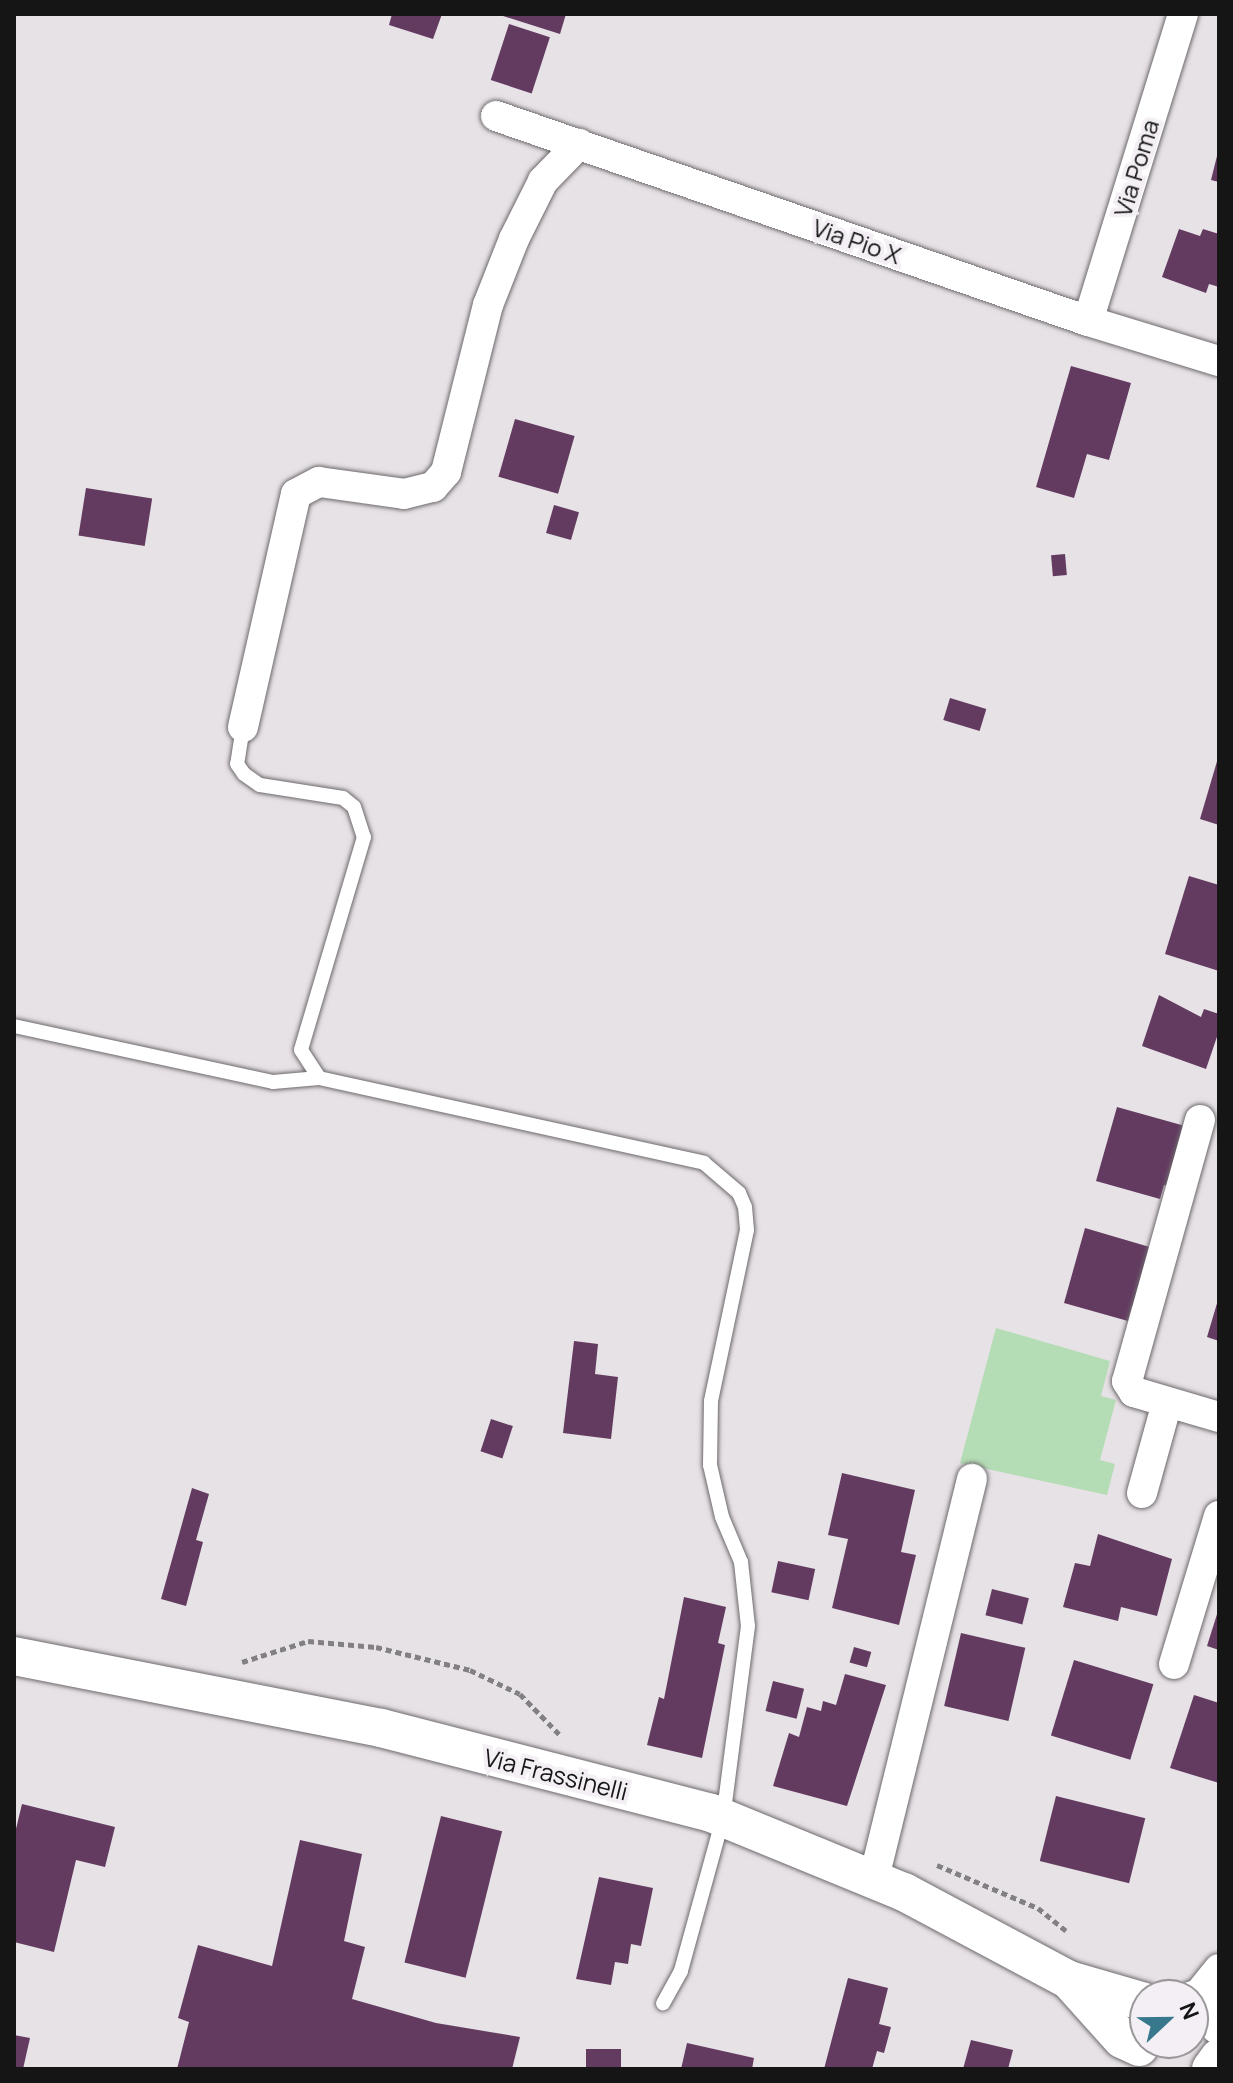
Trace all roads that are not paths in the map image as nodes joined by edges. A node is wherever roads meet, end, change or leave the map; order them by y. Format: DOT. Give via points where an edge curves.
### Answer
graph roads {
  1 [pos="1183,14"];
  2 [pos="496,116"];
  3 [pos="579,144"];
  4 [pos="1088,321"];
  5 [pos="1219,361"];
  6 [pos="243,727"];
  7 [pos="14,1026"];
  8 [pos="319,1078"];
  9 [pos="1200,1120"];
  10 [pos="1167,1403"];
  11 [pos="1219,1417"];
  12 [pos="972,1479"];
  13 [pos="1142,1493"];
  14 [pos="1219,1516"];
  15 [pos="15,1661"];
  16 [pos="1174,1664"];
  17 [pos="723,1818"];
  18 [pos="874,1878"];
  19 [pos="1069,1980"];
  20 [pos="1129,1997"];
  21 [pos="663,2003"];
  22 [pos="1129,2041"];
  1 -- 4 [label="street, Via Poma"];
  2 -- 3 [label="street, Via Pio X"];
  3 -- 4 [label="street, Via Pio X"];
  3 -- 6 [label="street" via="543,181 509,252 488,305 446,472 433,487 404,494 319,482 296,494"];
  4 -- 5 [label="street, Via Pio X"];
  6 -- 8 [label="lane" via="237,764 244,774 260,785 343,798 354,807 364,837 301,1050"];
  7 -- 8 [label="lane" via="273,1082"];
  8 -- 17 [label="lane" via="704,1163 739,1193 747,1230 711,1417 710,1465 722,1517 741,1562 748,1626"];
  9 -- 10 [label="street" via="1127,1381 1134,1392"];
  10 -- 11 [label="street"];
  10 -- 13 [label="street"];
  12 -- 18 [label="street"];
  14 -- 16 [label="street"];
  15 -- 17 [label="street, Via Frassinelli" via="381,1728"];
  17 -- 18 [label="street, Via Frassinelli"];
  17 -- 21 [label="lane" via="681,1971"];
  18 -- 19 [label="street, Via Frassinelli"];
  19 -- 20 [label="street, Via Frassinelli"];
  19 -- 22 [label="street, Via Frassinelli"];
}
